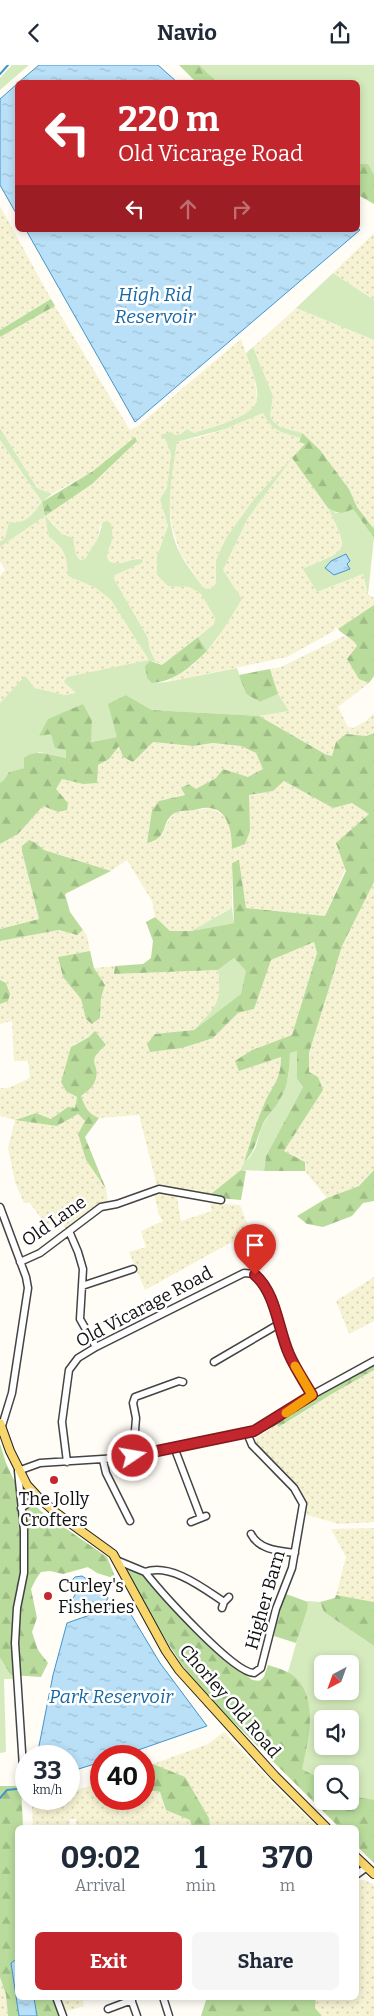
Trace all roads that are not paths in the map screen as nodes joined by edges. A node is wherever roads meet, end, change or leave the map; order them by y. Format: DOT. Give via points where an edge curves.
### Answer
graph roads {
  1 [pos="221,1200"];
  2 [pos="0,1207"];
  3 [pos="69,1231"];
  4 [pos="20,1262"];
  5 [pos="133,1269"];
  6 [pos="82,1286"];
  7 [pos="279,1324"];
  8 [pos="96,1347"];
  9 [pos="374,1361"];
  10 [pos="214,1362"];
  11 [pos="183,1382"];
  12 [pos="312,1395"];
  13 [pos="0,1427"];
  14 [pos="247,1433"];
  15 [pos="174,1447"];
  16 [pos="133,1456"];
  17 [pos="104,1460"];
  18 [pos="68,1462"];
  19 [pos="18,1471"];
  20 [pos="38,1497"];
  21 [pos="21,1508"];
  22 [pos="130,1521"];
  23 [pos="191,1522"];
  24 [pos="250,1534"];
  25 [pos="295,1553"];
  26 [pos="116,1560"];
  27 [pos="145,1572"];
  28 [pos="225,1602"];
  29 [pos="22,1745"];
  30 [pos="324,1825"];
  31 [pos="359,1860"];
  32 [pos="368,1867"];
  33 [pos="359,1873"];
  34 [pos="374,1874"];
  35 [pos="57,2000"];
  36 [pos="129,2000"];
  37 [pos="131,2000"];
  38 [pos="164,2000"];
  39 [pos="108,2009"];
  40 [pos="63,2016"];
  41 [pos="137,2016"];
  42 [pos="169,2016"];
  1 -- 3 [label="street, Old Lane" via="154,1190 117,1204 104,1205"];
  2 -- 4 [label="street"];
  3 -- 4 [label="street, Old Lane" via="40,1253"];
  3 -- 6 [label="street" via="82,1263"];
  4 -- 13 [label="street" via="28,1294 12,1393"];
  5 -- 6 [label="street"];
  6 -- 8 [label="street" via="80,1319"];
  7 -- 8 [label="street, Old Vicarage Road" via="260,1279 244,1273"];
  7 -- 10 [label="street"];
  7 -- 12 [label="street, Old Vicarage Road" via="290,1356"];
  8 -- 18 [label="street, Old Vicarage Road" via="78,1358 69,1370 62,1422"];
  9 -- 12 [label="street"];
  11 -- 16 [label="street" via="135,1397"];
  12 -- 14 [label="street" via="260,1429"];
  13 -- 19 [label="main road, Chorley Old Road"];
  14 -- 15 [label="street"];
  14 -- 25 [label="street, Higher Barn" via="252,1445 302,1499"];
  15 -- 16 [label="street"];
  15 -- 23 [label="street" via="203,1517"];
  16 -- 17 [label="street"];
  17 -- 18 [label="street"];
  17 -- 22 [label="street" via="106,1473"];
  18 -- 19 [label="street" via="40,1463"];
  19 -- 20 [label="main road, Chorley Old Road"];
  19 -- 21 [label="street"];
  20 -- 21 [label="street"];
  20 -- 26 [label="main road, Chorley Old Road" via="105,1547"];
  21 -- 29 [label="street" via="24,1573 15,1643"];
  24 -- 25 [label="street" via="260,1545"];
  25 -- 27 [label="street, Higher Barn" via="261,1668 254,1673 245,1671 211,1642"];
  26 -- 27 [label="street"];
  26 -- 30 [label="main road, Chorley Old Road" via="179,1670"];
  27 -- 28 [label="street" via="153,1569 176,1575"];
  31 -- 32 [label="main road"];
  32 -- 33 [label="street"];
  32 -- 34 [label="main road"];
  35 -- 40 [label="street"];
  36 -- 39 [label="street"];
  37 -- 41 [label="street"];
  38 -- 42 [label="street"];
}
